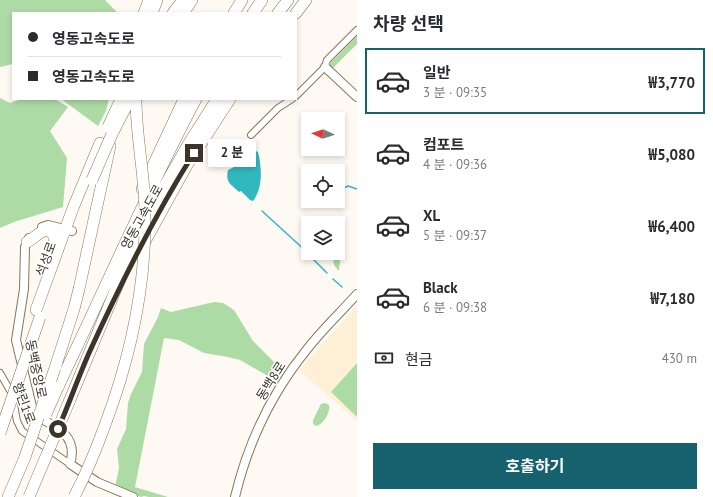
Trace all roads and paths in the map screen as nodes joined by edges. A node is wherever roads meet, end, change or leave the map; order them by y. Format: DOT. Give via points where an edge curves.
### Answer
graph roads {
  1 [pos="149,0"];
  2 [pos="158,0"];
  3 [pos="183,0"];
  4 [pos="192,0"];
  5 [pos="242,0"];
  6 [pos="262,0"];
  7 [pos="288,0"];
  8 [pos="306,0"];
  9 [pos="144,12"];
  10 [pos="152,12"];
  11 [pos="174,12"];
  12 [pos="184,12"];
  13 [pos="235,12"];
  14 [pos="254,12"];
  15 [pos="279,12"];
  16 [pos="297,12"];
  17 [pos="357,30"];
  18 [pos="326,67"];
  19 [pos="297,95"];
  20 [pos="357,97"];
  21 [pos="121,100"];
  22 [pos="121,100"];
  23 [pos="129,100"];
  24 [pos="136,100"];
  25 [pos="184,100"];
  26 [pos="195,100"];
  27 [pos="216,100"];
  28 [pos="229,100"];
  29 [pos="290,100"];
  30 [pos="251,135"];
  31 [pos="89,178"];
  32 [pos="69,230"];
  33 [pos="27,242"];
  34 [pos="45,286"];
  35 [pos="357,294"];
  36 [pos="38,314"];
  37 [pos="78,345"];
  38 [pos="89,354"];
  39 [pos="0,373"];
  40 [pos="0,417"];
  41 [pos="0,433"];
  42 [pos="25,457"];
  43 [pos="70,464"];
  44 [pos="8,497"];
  45 [pos="28,497"];
  46 [pos="74,497"];
  47 [pos="133,497"];
  48 [pos="235,497"];
  1 -- 9 [label="highway"];
  2 -- 10 [label="highway"];
  3 -- 11 [label="highway"];
  4 -- 12 [label="highway"];
  5 -- 13 [label="highway"];
  6 -- 14 [label="highway"];
  7 -- 15 [label="highway"];
  8 -- 16 [label="highway"];
  17 -- 18 [label="street" via="327,60"];
  18 -- 19 [label="street"];
  18 -- 20 [label="street"];
  21 -- 31 [label="highway, bridge"];
  22 -- 42 [label="highway, bridge" via="74,309"];
  23 -- 31 [label="highway, 석성로, bridge"];
  24 -- 46 [label="highway, bridge" via="145,213 141,293 128,358 116,397"];
  25 -- 37 [label="highway, 영동고속도로" via="124,229"];
  26 -- 37 [label="highway, 영동고속도로" via="137,217"];
  27 -- 38 [label="highway, 영동고속도로" via="143,224"];
  28 -- 38 [label="highway, 영동고속도로" via="187,165 159,215"];
  29 -- 30 [label="street" via="278,108"];
  31 -- 32 [label="highway, 석성로"];
  32 -- 33 [label="street" via="44,226 36,229"];
  32 -- 34 [label="highway"];
  32 -- 36 [label="highway, 석성로"];
  33 -- 34 [label="highway" via="45,230 49,230 55,237"];
  33 -- 43 [label="street, 동백중앙로" via="17,349 34,415 65,433 73,449"];
  34 -- 36 [label="highway"];
  35 -- 48 [label="street, 동백8로" via="307,349 268,407 248,454"];
  36 -- 40 [label="highway"];
  36 -- 41 [label="highway, 석성로, bridge"];
  37 -- 42 [label="highway, 영동고속도로, bridge"];
  38 -- 45 [label="highway, 영동고속도로, bridge"];
  39 -- 43 [label="street, 향린1로" via="12,394 22,432"];
  42 -- 44 [label="highway, 영동고속도로"];
  43 -- 47 [label="street" via="97,482"];
}
